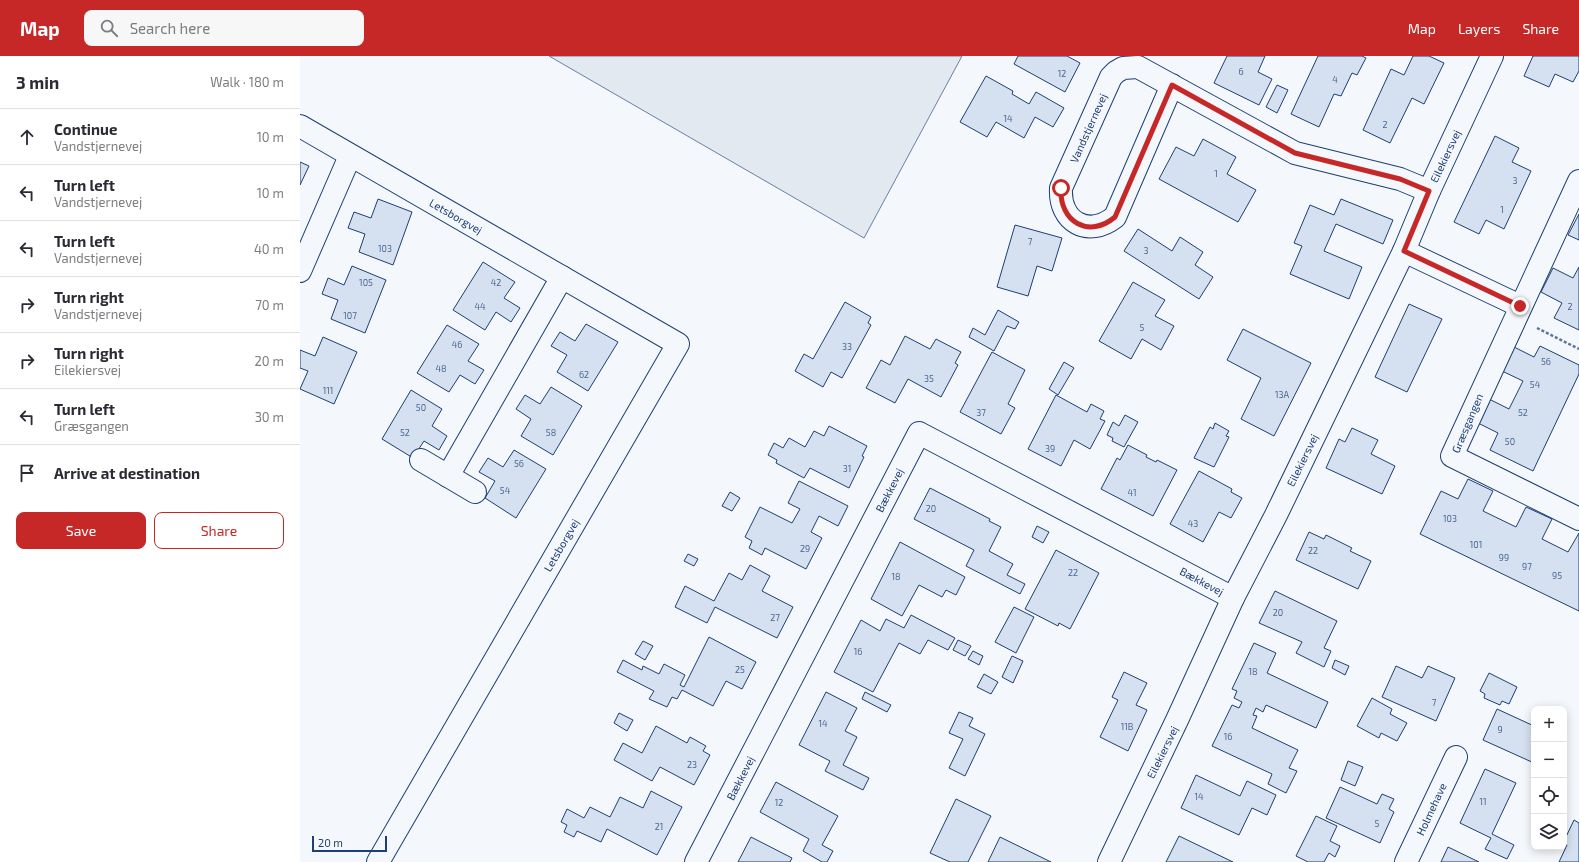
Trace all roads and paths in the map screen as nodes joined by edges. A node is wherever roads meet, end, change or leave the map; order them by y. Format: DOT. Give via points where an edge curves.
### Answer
graph roads {
  1 [pos="1492,56"];
  2 [pos="1172,85"];
  3 [pos="300,126"];
  4 [pos="350,156"];
  5 [pos="1579,181"];
  6 [pos="1429,191"];
  7 [pos="1404,251"];
  8 [pos="300,271"];
  9 [pos="562,277"];
  10 [pos="1518,311"];
  11 [pos="1579,349"];
  12 [pos="420,460"];
  13 [pos="448,476"];
  14 [pos="475,492"];
  15 [pos="1579,519"];
  16 [pos="1232,598"];
  17 [pos="1456,757"];
  18 [pos="378,862"];
  19 [pos="696,862"];
  20 [pos="1109,862"];
  21 [pos="1406,862"];
  1 -- 6 [label="street, Eilekiersvej"];
  2 -- 2 [label="street, Vandstjernevej" via="1138,67 1123,68 1111,77 1061,188 1063,208 1077,223 1087,227 1098,227 1115,217"];
  2 -- 6 [label="street, Vandstjernevej" via="1295,153 1400,179"];
  3 -- 4 [label="street, Letsborgvej"];
  4 -- 8 [label="street"];
  4 -- 9 [label="street, Letsborgvej"];
  5 -- 10 [label="street, Græsgangen"];
  6 -- 7 [label="street, Eilekiersvej"];
  7 -- 10 [label="street"];
  7 -- 16 [label="street, Eilekiersvej" via="1276,515"];
  9 -- 13 [label="street"];
  9 -- 18 [label="street, Letsborgvej" via="678,344"];
  10 -- 11 [label="path"];
  10 -- 15 [label="street, Græsgangen" via="1452,456"];
  12 -- 13 [label="street"];
  13 -- 14 [label="street"];
  16 -- 19 [label="street, Bækkevej" via="919,433"];
  16 -- 20 [label="street, Eilekiersvej"];
  17 -- 21 [label="street, Holmehave"];
}
